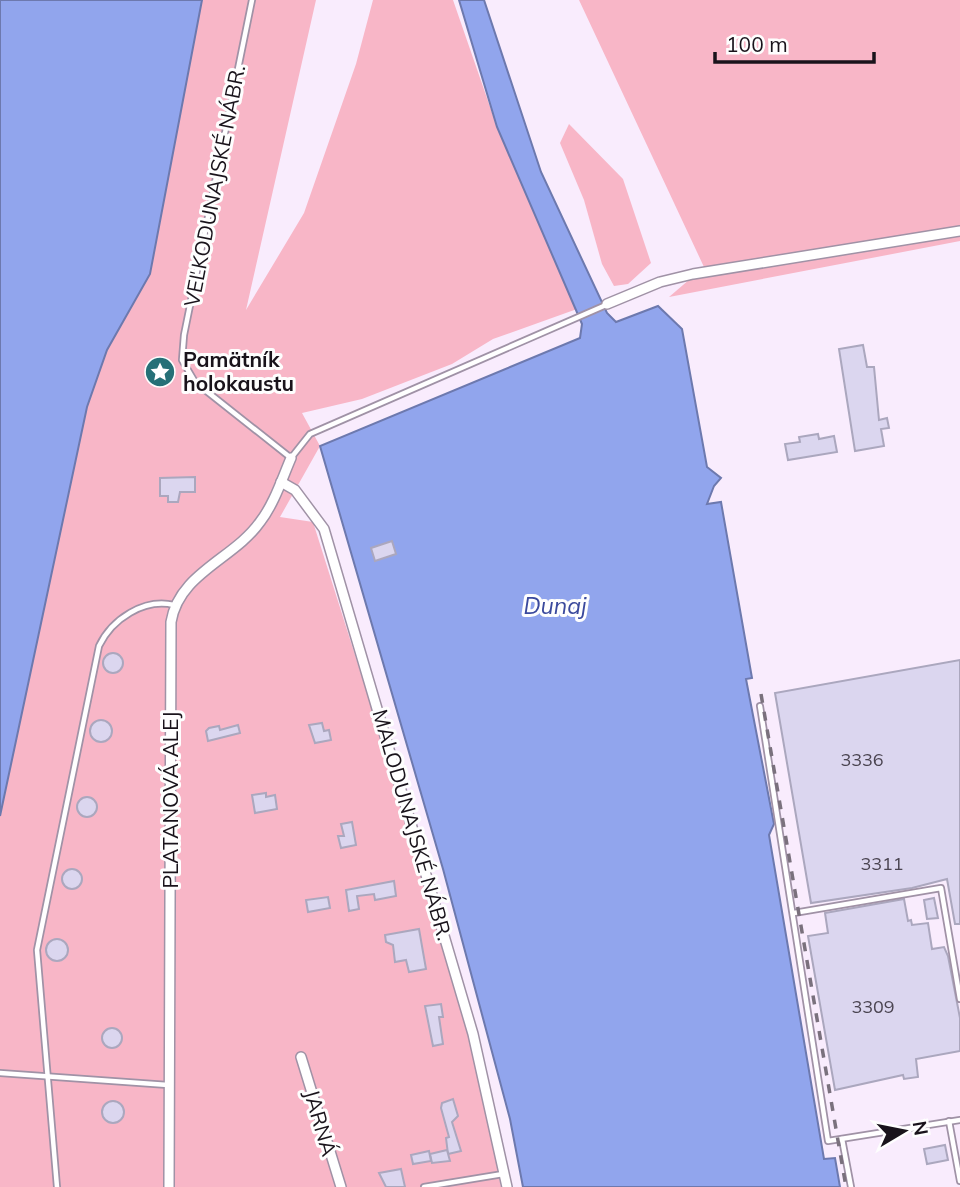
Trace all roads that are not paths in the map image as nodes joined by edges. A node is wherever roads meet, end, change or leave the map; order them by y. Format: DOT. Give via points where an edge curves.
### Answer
graph roads {
  1 [pos="252,0"];
  2 [pos="960,231"];
  3 [pos="607,304"];
  4 [pos="291,458"];
  5 [pos="281,482"];
  6 [pos="174,605"];
  7 [pos="760,706"];
  8 [pos="794,913"];
  9 [pos="960,999"];
  10 [pos="301,1057"];
  11 [pos="0,1073"];
  12 [pos="50,1078"];
  13 [pos="168,1085"];
  14 [pos="960,1120"];
  15 [pos="949,1121"];
  16 [pos="842,1139"];
  17 [pos="504,1174"];
  18 [pos="960,1181"];
  19 [pos="57,1187"];
  20 [pos="169,1187"];
  21 [pos="341,1187"];
  22 [pos="424,1187"];
  23 [pos="507,1187"];
  24 [pos="850,1187"];
  1 -- 4 [label="lane, VEĽKODUNAJSKÉ NÁBR." via="182,360 195,382"];
  2 -- 3 [label="street" via="693,274"];
  3 -- 4 [label="lane" via="310,434"];
  4 -- 5 [label="street"];
  5 -- 6 [label="street" via="260,523 187,586"];
  5 -- 17 [label="street, MALODUNAJSKÉ NÁBR." via="295,490 324,529 473,1034"];
  6 -- 12 [label="lane" via="158,603 125,616 109,629 99,646 37,950"];
  6 -- 13 [label="street, PLATANOVÁ ALEJ"];
  7 -- 8 [label="lane"];
  8 -- 9 [label="lane" via="941,888"];
  8 -- 16 [label="lane" via="792,927 828,1141"];
  10 -- 21 [label="street, JARNÁ"];
  11 -- 12 [label="lane"];
  12 -- 13 [label="lane"];
  12 -- 19 [label="lane"];
  13 -- 20 [label="street, PLATANOVÁ ALEJ"];
  14 -- 15 [label="lane"];
  15 -- 16 [label="lane"];
  15 -- 18 [label="lane"];
  16 -- 24 [label="lane"];
  17 -- 22 [label="lane"];
  17 -- 23 [label="street, MALODUNAJSKÉ NÁBR."];
}
